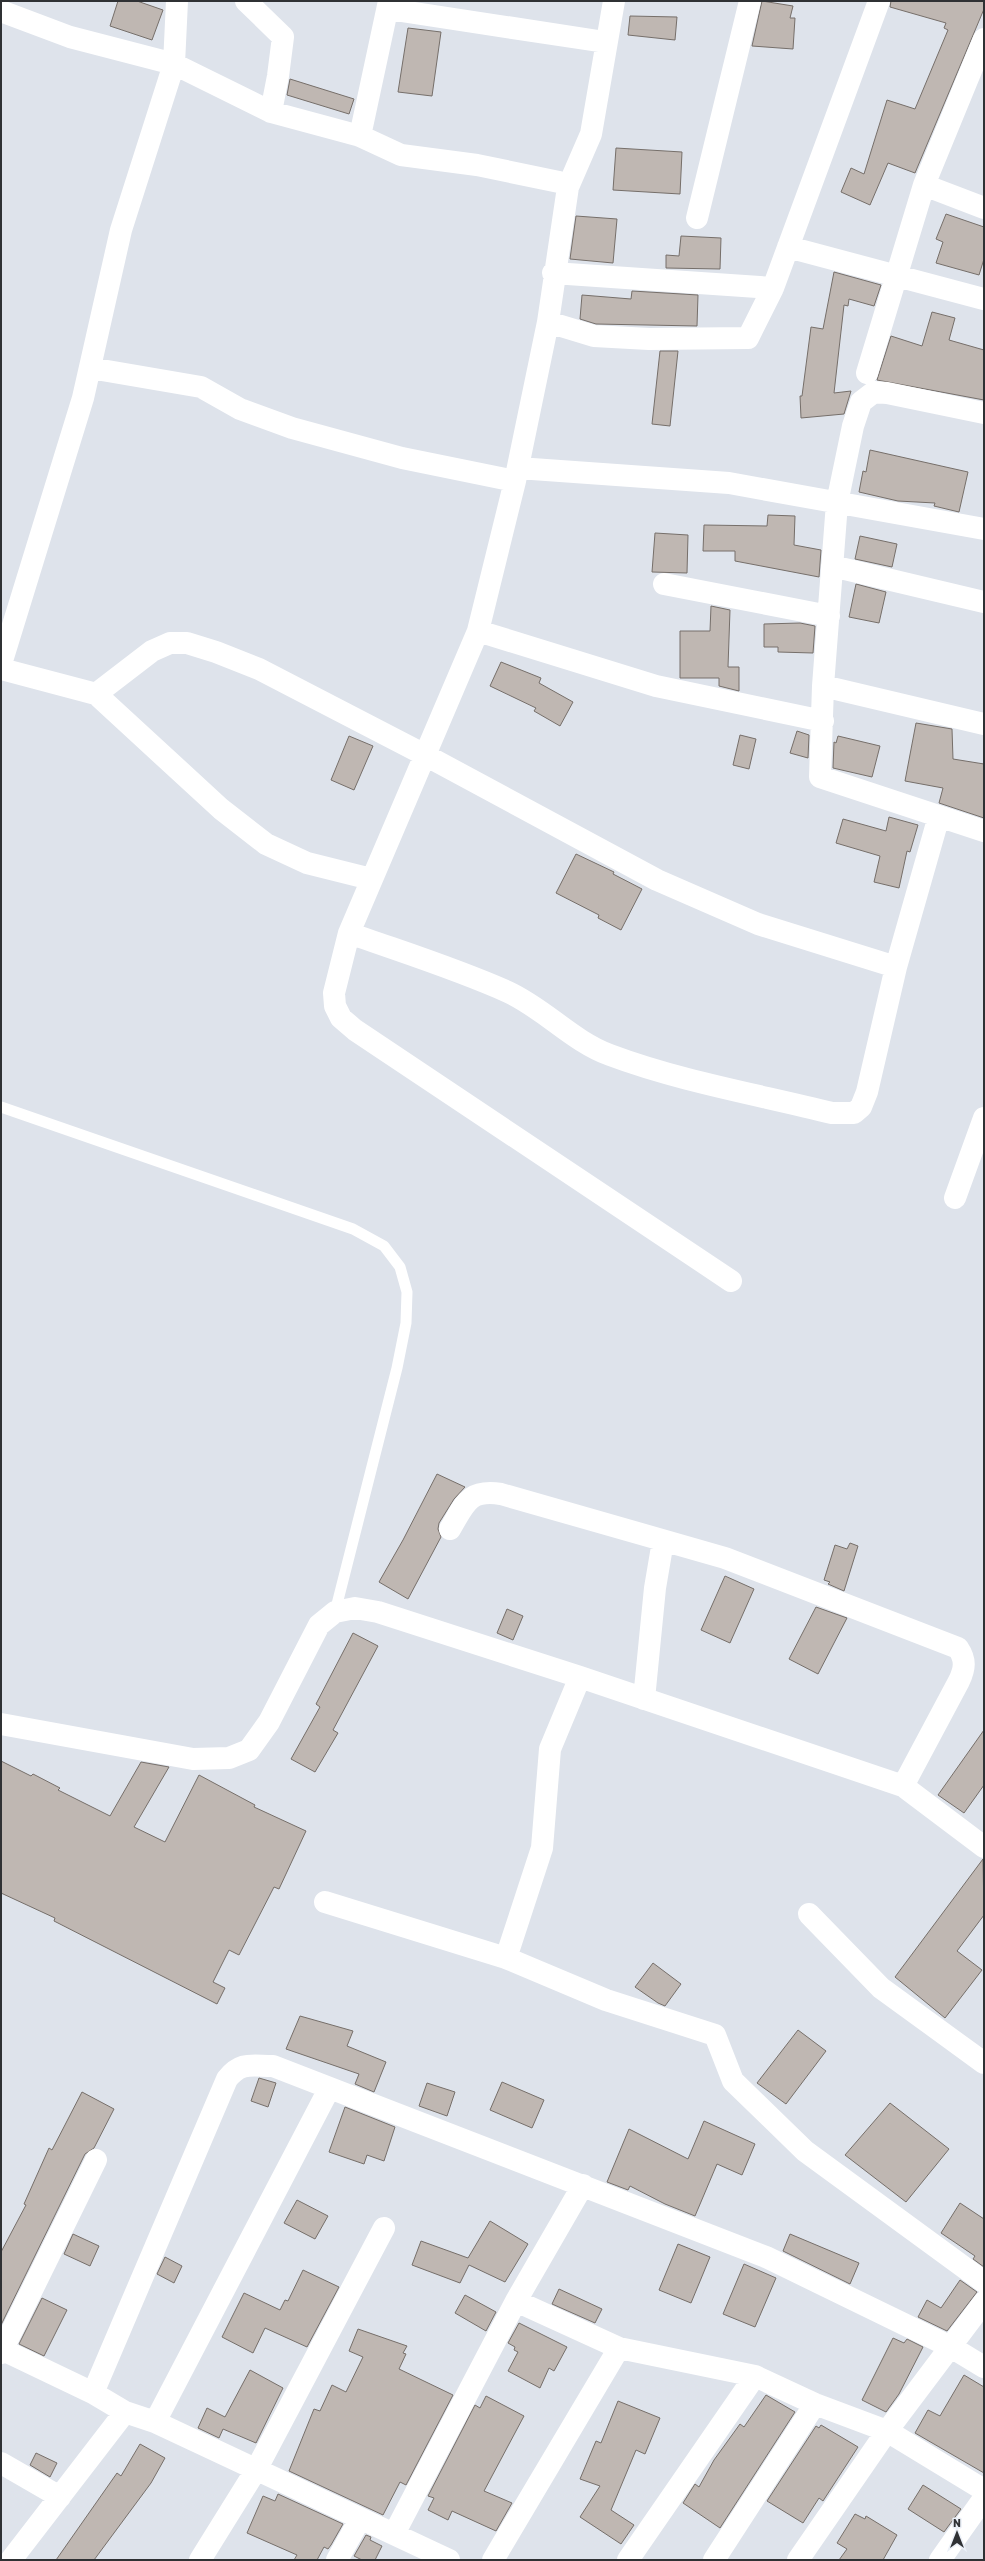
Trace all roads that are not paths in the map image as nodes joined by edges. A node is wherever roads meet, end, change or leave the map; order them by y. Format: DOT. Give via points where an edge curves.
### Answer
graph roads {
  1 [pos="177,1"];
  2 [pos="246,1"];
  3 [pos="614,1"];
  4 [pos="750,1"];
  5 [pos="879,1"];
  6 [pos="388,5"];
  7 [pos="1,11"];
  8 [pos="984,39"];
  9 [pos="605,42"];
  10 [pos="174,64"];
  11 [pos="270,112"];
  12 [pos="360,136"];
  13 [pos="924,185"];
  14 [pos="568,187"];
  15 [pos="984,208"];
  16 [pos="697,218"];
  17 [pos="788,247"];
  18 [pos="554,273"];
  19 [pos="896,277"];
  20 [pos="773,288"];
  21 [pos="984,298"];
  22 [pos="548,322"];
  23 [pos="90,368"];
  24 [pos="867,373"];
  25 [pos="984,413"];
  26 [pos="516,474"];
  27 [pos="837,503"];
  28 [pos="984,529"];
  29 [pos="832,566"];
  30 [pos="664,584"];
  31 [pos="984,602"];
  32 [pos="829,616"];
  33 [pos="478,630"];
  34 [pos="1,664"];
  35 [pos="1,669"];
  36 [pos="823,686"];
  37 [pos="96,694"];
  38 [pos="823,721"];
  39 [pos="984,724"];
  40 [pos="425,755"];
  41 [pos="939,816"];
  42 [pos="984,832"];
  43 [pos="371,879"];
  44 [pos="349,933"];
  45 [pos="896,967"];
  46 [pos="1,1106"];
  47 [pos="984,1118"];
  48 [pos="955,1198"];
  49 [pos="731,1281"];
  50 [pos="450,1528"];
  51 [pos="663,1541"];
  52 [pos="335,1612"];
  53 [pos="580,1677"];
  54 [pos="644,1699"];
  55 [pos="1,1724"];
  56 [pos="902,1786"];
  57 [pos="984,1847"];
  58 [pos="325,1902"];
  59 [pos="809,1914"];
  60 [pos="506,1958"];
  61 [pos="984,2063"];
  62 [pos="329,2089"];
  63 [pos="96,2160"];
  64 [pos="584,2185"];
  65 [pos="384,2228"];
  66 [pos="984,2282"];
  67 [pos="516,2301"];
  68 [pos="984,2302"];
  69 [pos="951,2347"];
  70 [pos="619,2348"];
  71 [pos="2,2351"];
  72 [pos="984,2367"];
  73 [pos="755,2376"];
  74 [pos="93,2393"];
  75 [pos="815,2404"];
  76 [pos="125,2412"];
  77 [pos="155,2422"];
  78 [pos="887,2431"];
  79 [pos="1,2463"];
  80 [pos="256,2470"];
  81 [pos="984,2490"];
  82 [pos="60,2496"];
  83 [pos="984,2498"];
  84 [pos="360,2519"];
  85 [pos="394,2534"];
  86 [pos="422,2554"];
  87 [pos="11,2560"];
  88 [pos="200,2560"];
  89 [pos="337,2560"];
  90 [pos="449,2560"];
  91 [pos="493,2560"];
  92 [pos="628,2560"];
  93 [pos="714,2560"];
  94 [pos="798,2560"];
  95 [pos="940,2560"];
  1 -- 10 [label="street"];
  2 -- 11 [label="street" via="283,37"];
  3 -- 9 [label="street"];
  4 -- 16 [label="street"];
  5 -- 17 [label="street"];
  6 -- 9 [label="street"];
  6 -- 12 [label="street"];
  7 -- 10 [label="street" via="70,37"];
  8 -- 13 [label="street"];
  9 -- 14 [label="street" via="591,134"];
  10 -- 11 [label="street"];
  10 -- 23 [label="street" via="121,230"];
  11 -- 12 [label="street"];
  12 -- 14 [label="street" via="401,155 477,165 559,182"];
  13 -- 15 [label="street"];
  13 -- 19 [label="street"];
  14 -- 18 [label="street"];
  17 -- 19 [label="street"];
  17 -- 20 [label="street"];
  18 -- 20 [label="street"];
  18 -- 22 [label="street"];
  19 -- 21 [label="street"];
  19 -- 24 [label="street"];
  20 -- 22 [label="street" via="748,338 649,339 594,336"];
  22 -- 26 [label="street"];
  23 -- 26 [label="street" via="201,387 240,409 292,428 402,458"];
  23 -- 34 [label="street"];
  25 -- 27 [label="street" via="887,393 874,392 867,395 861,402 853,426"];
  26 -- 27 [label="street" via="729,483"];
  26 -- 33 [label="street"];
  27 -- 28 [label="street"];
  27 -- 29 [label="street"];
  29 -- 31 [label="street"];
  29 -- 32 [label="street"];
  30 -- 32 [label="street"];
  32 -- 36 [label="street"];
  33 -- 38 [label="street" via="656,686"];
  33 -- 40 [label="street"];
  35 -- 37 [label="street"];
  36 -- 38 [label="street"];
  36 -- 39 [label="street"];
  37 -- 40 [label="street" via="152,651 170,643 187,643 259,669"];
  37 -- 43 [label="street" via="221,809 266,844 307,863"];
  38 -- 41 [label="street" via="820,777"];
  40 -- 43 [label="street"];
  40 -- 45 [label="street" via="657,880 758,924"];
  41 -- 42 [label="street"];
  41 -- 45 [label="street"];
  43 -- 44 [label="street"];
  44 -- 45 [label="street" via="508,992 534,1006 584,1044 610,1055 646,1067 845,1114 854,1113 861,1107 867,1092"];
  44 -- 49 [label="street" via="334,993 335,1006 341,1018"];
  46 -- 52 [label="lane" via="353,1229 384,1246 400,1267 407,1292 406,1324"];
  47 -- 48 [label="street"];
  50 -- 51 [label="street" via="466,1501 477,1494 488,1492"];
  51 -- 54 [label="street" via="654,1594"];
  51 -- 56 [label="street" via="725,1558 958,1648 964,1657 965,1668 960,1681"];
  52 -- 53 [label="street" via="355,1608 378,1612"];
  52 -- 55 [label="street" via="319,1625 269,1722 249,1750 229,1758 193,1759"];
  53 -- 54 [label="street"];
  53 -- 60 [label="street" via="550,1748 542,1848"];
  54 -- 56 [label="street"];
  56 -- 57 [label="street"];
  58 -- 60 [label="street"];
  59 -- 61 [label="street" via="881,1988"];
  60 -- 66 [label="street" via="606,2000 715,2035 733,2081 805,2152"];
  62 -- 64 [label="street"];
  62 -- 74 [label="street" via="273,2066 244,2066 235,2069 227,2079"];
  62 -- 77 [label="street"];
  63 -- 71 [label="street"];
  64 -- 67 [label="street"];
  64 -- 69 [label="street" via="766,2257"];
  65 -- 80 [label="street"];
  67 -- 70 [label="street"];
  67 -- 85 [label="street"];
  68 -- 69 [label="street"];
  69 -- 72 [label="street"];
  69 -- 78 [label="street"];
  70 -- 73 [label="street"];
  70 -- 91 [label="street"];
  71 -- 74 [label="street"];
  73 -- 75 [label="street"];
  73 -- 92 [label="street"];
  74 -- 76 [label="street"];
  75 -- 78 [label="street"];
  75 -- 93 [label="street"];
  76 -- 77 [label="street"];
  76 -- 82 [label="street"];
  77 -- 80 [label="street"];
  78 -- 81 [label="street"];
  78 -- 94 [label="street"];
  79 -- 82 [label="street"];
  80 -- 84 [label="street"];
  80 -- 88 [label="street"];
  82 -- 87 [label="street"];
  83 -- 95 [label="street"];
  84 -- 85 [label="street"];
  84 -- 89 [label="street"];
  85 -- 86 [label="street"];
  86 -- 90 [label="street"];
}
